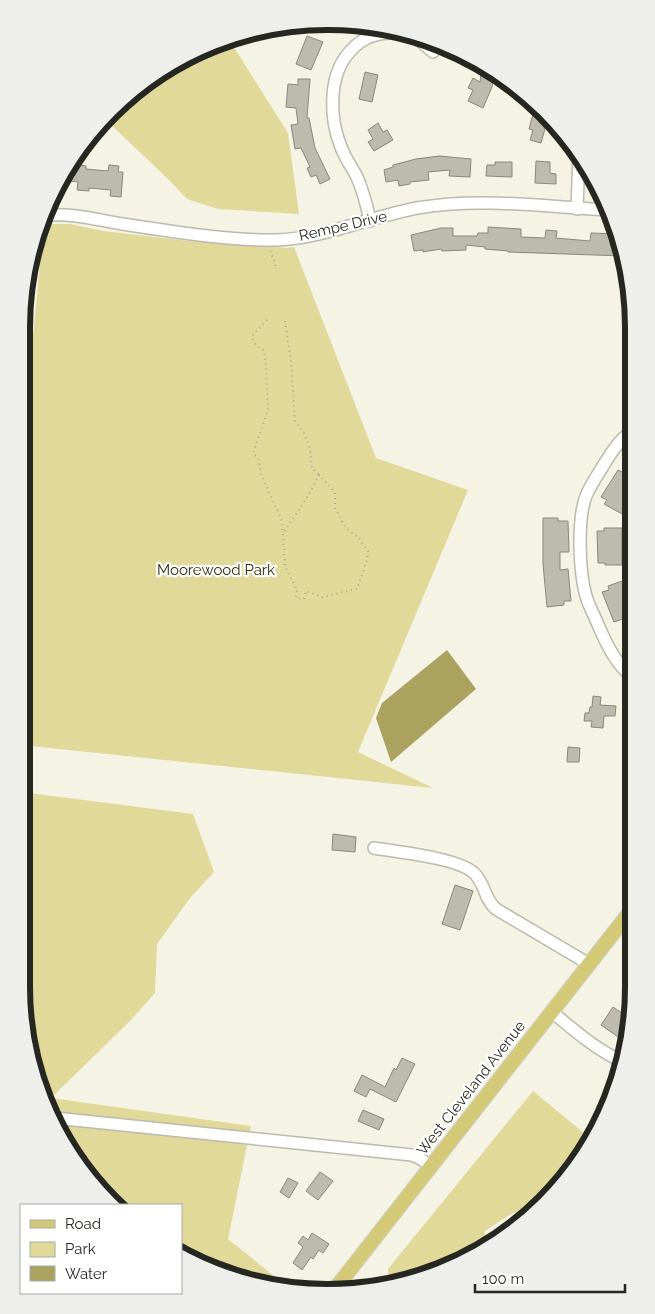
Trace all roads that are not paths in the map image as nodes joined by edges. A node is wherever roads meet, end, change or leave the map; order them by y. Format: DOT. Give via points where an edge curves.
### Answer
graph roads {
  1 [pos="374,34"];
  2 [pos="427,48"];
  3 [pos="432,52"];
  4 [pos="578,168"];
  5 [pos="577,209"];
  6 [pos="600,210"];
  7 [pos="53,214"];
  8 [pos="370,221"];
  9 [pos="625,437"];
  10 [pos="625,672"];
  11 [pos="374,848"];
  12 [pos="625,918"];
  13 [pos="589,964"];
  14 [pos="552,1012"];
  15 [pos="616,1059"];
  16 [pos="61,1119"];
  17 [pos="431,1167"];
  18 [pos="339,1283"];
  1 -- 8 [label="street" via="355,46 343,60 334,87 333,110 338,138 358,179"];
  2 -- 3 [label="street"];
  4 -- 5 [label="street"];
  5 -- 6 [label="street, Rempe Drive"];
  5 -- 8 [label="street, Rempe Drive" via="461,203 416,208"];
  7 -- 8 [label="street, Rempe Drive" via="175,231 278,240 325,233"];
  9 -- 10 [label="street" via="610,455 586,496 581,519 580,552 586,599 602,635"];
  11 -- 13 [label="street" via="464,866 474,873 489,903 496,909"];
  12 -- 13 [label="main road, West Cleveland Avenue"];
  13 -- 14 [label="main road, West Cleveland Avenue"];
  14 -- 15 [label="street"];
  14 -- 17 [label="main road, West Cleveland Avenue"];
  16 -- 17 [label="street" via="412,1155"];
  17 -- 18 [label="main road, West Cleveland Avenue"];
}
